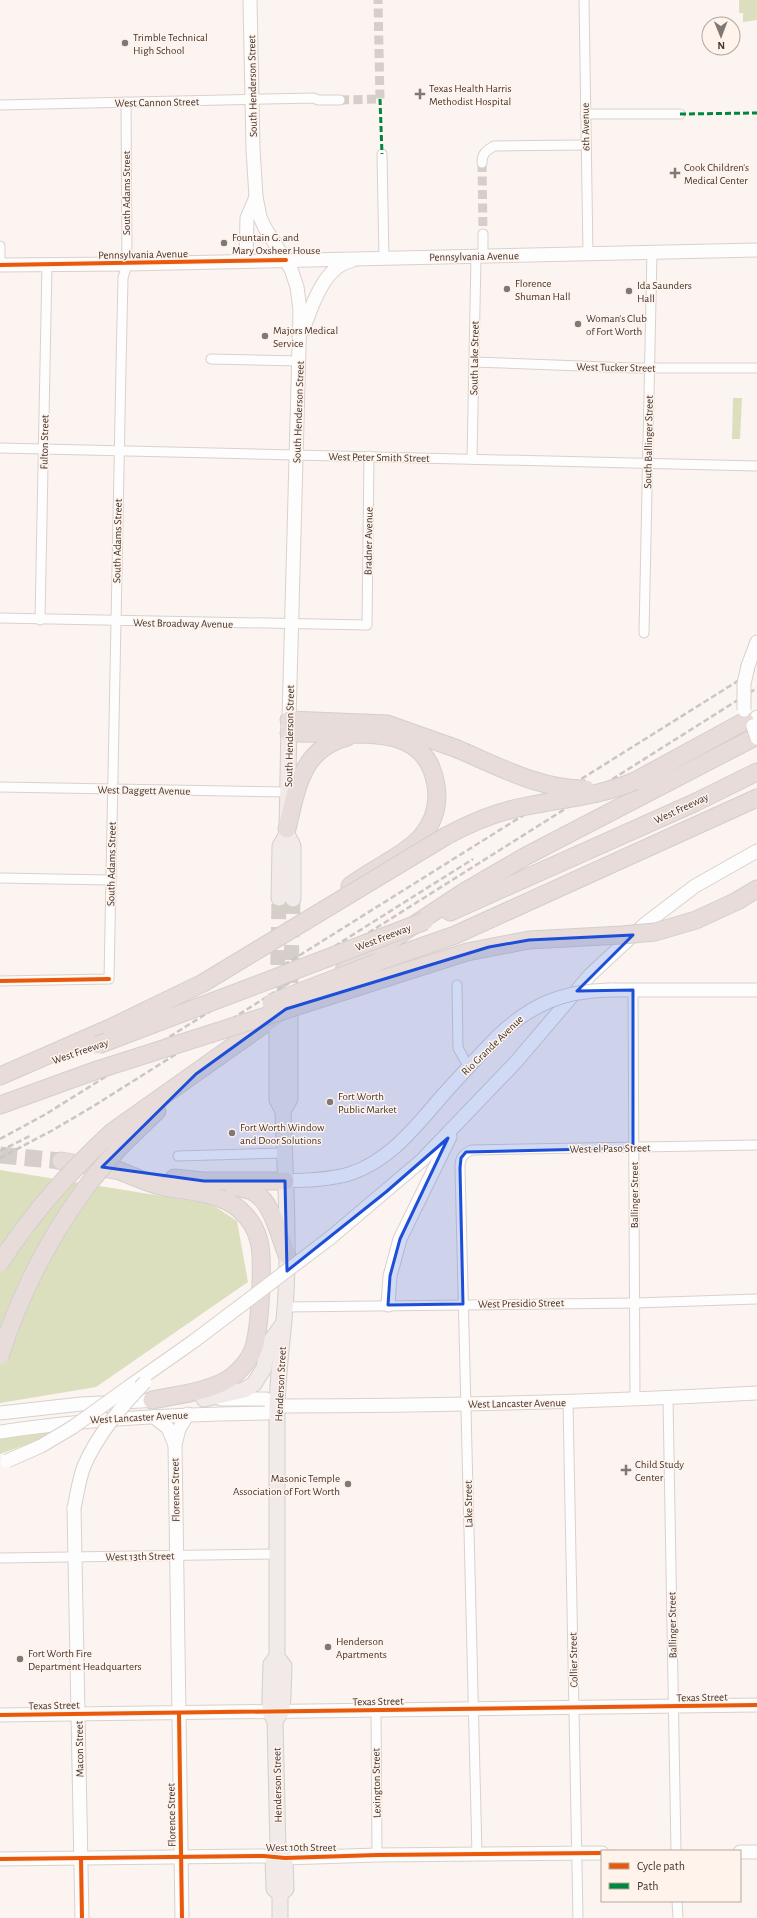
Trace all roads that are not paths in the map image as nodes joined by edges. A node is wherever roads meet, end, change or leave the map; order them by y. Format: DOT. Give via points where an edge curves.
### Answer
graph roads {
  1 [pos="250,0"];
  2 [pos="584,0"];
  3 [pos="340,97"];
  4 [pos="252,99"];
  5 [pos="126,102"];
  6 [pos="0,105"];
  7 [pos="585,114"];
  8 [pos="680,114"];
  9 [pos="585,146"];
  10 [pos="382,154"];
  11 [pos="482,163"];
  12 [pos="256,197"];
  13 [pos="483,234"];
  14 [pos="0,246"];
  15 [pos="757,250"];
  16 [pos="652,252"];
  17 [pos="588,254"];
  18 [pos="480,256"];
  19 [pos="384,258"];
  20 [pos="359,259"];
  21 [pos="286,260"];
  22 [pos="246,261"];
  23 [pos="0,264"];
  24 [pos="47,264"];
  25 [pos="127,264"];
  26 [pos="300,338"];
  27 [pos="211,359"];
  28 [pos="299,362"];
  29 [pos="474,362"];
  30 [pos="650,368"];
  31 [pos="757,368"];
  32 [pos="0,448"];
  33 [pos="44,449"];
  34 [pos="119,450"];
  35 [pos="296,455"];
  36 [pos="369,456"];
  37 [pos="472,459"];
  38 [pos="648,463"];
  39 [pos="757,466"];
  40 [pos="0,618"];
  41 [pos="40,620"];
  42 [pos="115,621"];
  43 [pos="292,625"];
  44 [pos="367,625"];
  45 [pos="644,633"];
  46 [pos="754,648"];
  47 [pos="753,723"];
  48 [pos="289,726"];
  49 [pos="359,734"];
  50 [pos="757,772"];
  51 [pos="635,781"];
  52 [pos="0,787"];
  53 [pos="112,789"];
  54 [pos="288,792"];
  55 [pos="757,798"];
  56 [pos="287,832"];
  57 [pos="757,851"];
  58 [pos="0,878"];
  59 [pos="110,880"];
  60 [pos="757,889"];
  61 [pos="286,899"];
  62 [pos="301,924"];
  63 [pos="0,981"];
  64 [pos="457,985"];
  65 [pos="633,990"];
  66 [pos="757,990"];
  67 [pos="290,1015"];
  68 [pos="277,1023"];
  69 [pos="468,1066"];
  70 [pos="97,1070"];
  71 [pos="196,1074"];
  72 [pos="0,1077"];
  73 [pos="0,1105"];
  74 [pos="283,1111"];
  75 [pos="457,1123"];
  76 [pos="757,1145"];
  77 [pos="634,1148"];
  78 [pos="284,1153"];
  79 [pos="463,1154"];
  80 [pos="178,1156"];
  81 [pos="61,1161"];
  82 [pos="117,1170"];
  83 [pos="285,1181"];
  84 [pos="204,1182"];
  85 [pos="287,1256"];
  86 [pos="0,1263"];
  87 [pos="757,1299"];
  88 [pos="635,1302"];
  89 [pos="463,1304"];
  90 [pos="388,1305"];
  91 [pos="285,1307"];
  92 [pos="283,1323"];
  93 [pos="0,1356"];
  94 [pos="168,1360"];
  95 [pos="757,1393"];
  96 [pos="204,1399"];
  97 [pos="668,1399"];
  98 [pos="152,1400"];
  99 [pos="635,1400"];
  100 [pos="568,1402"];
  101 [pos="466,1404"];
  102 [pos="277,1406"];
  103 [pos="0,1413"];
  104 [pos="188,1414"];
  105 [pos="154,1417"];
  106 [pos="0,1432"];
  107 [pos="175,1445"];
  108 [pos="4,1461"];
  109 [pos="278,1554"];
  110 [pos="176,1555"];
  111 [pos="75,1556"];
  112 [pos="1,1558"];
  113 [pos="757,1705"];
  114 [pos="674,1707"];
  115 [pos="574,1708"];
  116 [pos="474,1709"];
  117 [pos="376,1710"];
  118 [pos="178,1713"];
  119 [pos="78,1714"];
  120 [pos="0,1715"];
  121 [pos="276,1715"];
  122 [pos="676,1850"];
  123 [pos="741,1852"];
  124 [pos="757,1852"];
  125 [pos="576,1853"];
  126 [pos="601,1853"];
  127 [pos="279,1854"];
  128 [pos="478,1854"];
  129 [pos="377,1855"];
  130 [pos="181,1857"];
  131 [pos="81,1858"];
  132 [pos="0,1859"];
  133 [pos="677,1902"];
  134 [pos="82,1918"];
  135 [pos="182,1918"];
  136 [pos="280,1918"];
  137 [pos="578,1918"];
  138 [pos="678,1918"];
  1 -- 4 [label="street, South Henderson Street"];
  2 -- 7 [label="street, 6th Avenue"];
  3 -- 4 [label="street, West Cannon Street" via="318,100"];
  4 -- 5 [label="street, West Cannon Street"];
  4 -- 12 [label="street, South Henderson Street"];
  5 -- 6 [label="street, West Cannon Street"];
  5 -- 25 [label="street, South Adams Street"];
  7 -- 8 [label="street"];
  7 -- 9 [label="street, 6th Avenue"];
  9 -- 11 [label="street" via="494,146 485,151"];
  9 -- 17 [label="street, 6th Avenue"];
  10 -- 19 [label="street"];
  12 -- 21 [label="street, South Henderson Street" via="265,228"];
  12 -- 22 [label="street" via="247,218"];
  13 -- 18 [label="street, South Lake Street"];
  14 -- 23 [label="street"];
  15 -- 16 [label="street, Pennsylvania Avenue"];
  16 -- 17 [label="street, Pennsylvania Avenue"];
  16 -- 30 [label="street, South Ballinger Street"];
  17 -- 18 [label="street, Pennsylvania Avenue"];
  18 -- 19 [label="street, Pennsylvania Avenue"];
  18 -- 29 [label="street, South Lake Street"];
  19 -- 20 [label="street, Pennsylvania Avenue"];
  20 -- 21 [label="street, Pennsylvania Avenue"];
  20 -- 26 [label="street" via="341,264 328,277 314,301"];
  21 -- 22 [label="street, Pennsylvania Avenue"];
  21 -- 26 [label="street, South Henderson Street" via="297,287"];
  22 -- 25 [label="street, Pennsylvania Avenue"];
  23 -- 24 [label="street, Pennsylvania Avenue"];
  24 -- 25 [label="street, Pennsylvania Avenue"];
  24 -- 33 [label="street, Fulton Street"];
  25 -- 34 [label="street, South Adams Street" via="123,278"];
  26 -- 28 [label="street, South Henderson Street"];
  27 -- 28 [label="street"];
  28 -- 35 [label="street, South Henderson Street"];
  29 -- 30 [label="street, West Tucker Street"];
  29 -- 37 [label="street, South Lake Street"];
  30 -- 31 [label="street, West Tucker Street"];
  30 -- 38 [label="street, South Ballinger Street"];
  32 -- 33 [label="street, West Peter Smith Street"];
  33 -- 34 [label="street, West Peter Smith Street"];
  33 -- 41 [label="street, Fulton Street"];
  34 -- 35 [label="street, West Peter Smith Street"];
  34 -- 42 [label="street, South Adams Street"];
  35 -- 36 [label="street, West Peter Smith Street"];
  35 -- 43 [label="street, South Henderson Street"];
  36 -- 37 [label="street, West Peter Smith Street"];
  36 -- 44 [label="street, Bradner Avenue"];
  37 -- 38 [label="street, West Peter Smith Street"];
  38 -- 39 [label="street, West Peter Smith Street"];
  38 -- 45 [label="street, South Ballinger Street"];
  40 -- 41 [label="street, West Broadway Avenue"];
  41 -- 42 [label="street, West Broadway Avenue"];
  42 -- 43 [label="street, West Broadway Avenue"];
  42 -- 53 [label="street, South Adams Street"];
  43 -- 44 [label="street, West Broadway Avenue"];
  43 -- 48 [label="street, South Henderson Street"];
  46 -- 47 [label="street, bridge" via="744,684"];
  47 -- 51 [label="highway"];
  47 -- 71 [label="highway" via="575,830 464,892 304,996"];
  48 -- 49 [label="highway"];
  48 -- 51 [label="highway, bridge" via="387,724 528,778 562,787 592,789"];
  48 -- 54 [label="main road, South Henderson Street"];
  49 -- 56 [label="highway" via="327,745 310,761 298,784"];
  49 -- 62 [label="highway, bridge" via="393,736 416,748 430,765 436,789 434,813 421,836 358,879"];
  50 -- 72 [label="highway, West Freeway, bridge" via="456,910 98,1045"];
  51 -- 62 [label="highway, bridge" via="604,792 511,809 470,824"];
  52 -- 53 [label="street, West Daggett Avenue"];
  53 -- 54 [label="street, West Daggett Avenue"];
  53 -- 59 [label="street, South Adams Street"];
  54 -- 56 [label="main road, South Henderson Street"];
  55 -- 70 [label="highway, West Freeway, bridge" via="455,935"];
  56 -- 61 [label="main road, South Henderson Street" via="280,846"];
  57 -- 75 [label="street" via="695,886 645,924 590,975 515,1063"];
  58 -- 59 [label="street"];
  59 -- 63 [label="street, South Adams Street" via="109,979"];
  60 -- 70 [label="highway, bridge" via="738,901 696,920 655,932 529,940 467,952"];
  62 -- 72 [label="highway, bridge" via="203,983"];
  64 -- 69 [label="street" via="458,1048"];
  65 -- 66 [label="street, Rio Grande Avenue"];
  65 -- 69 [label="street, Rio Grande Avenue, bridge" via="594,990 557,998 528,1011 497,1036"];
  65 -- 77 [label="street, Ballinger Street"];
  67 -- 74 [label="main road, Henderson Street" via="290,1099"];
  68 -- 74 [label="main road, Henderson Street" via="277,1100"];
  69 -- 83 [label="street, Rio Grande Avenue" via="402,1141 380,1159 348,1174 323,1179"];
  70 -- 73 [label="highway, West Freeway"];
  71 -- 86 [label="highway, bridge" via="112,1132 55,1188"];
  71 -- 93 [label="highway, bridge" via="119,1148 82,1192 46,1248 17,1307"];
  74 -- 78 [label="main road, Henderson Street"];
  75 -- 90 [label="street" via="400,1238 390,1276"];
  75 -- 94 [label="street, bridge" via="422,1161 330,1238"];
  76 -- 77 [label="street, West el Paso Street"];
  77 -- 79 [label="street, West el Paso Street" via="472,1150"];
  77 -- 88 [label="street, Ballinger Street"];
  78 -- 80 [label="street"];
  78 -- 83 [label="main road, Henderson Street"];
  79 -- 89 [label="street, Lake Street" via="460,1168"];
  81 -- 82 [label="highway"];
  82 -- 84 [label="highway"];
  82 -- 98 [label="highway" via="158,1185 209,1195 228,1202 250,1221 260,1248 261,1276 256,1335 253,1350 245,1363 233,1376 219,1384"];
  83 -- 84 [label="highway"];
  83 -- 85 [label="main road, Henderson Street"];
  84 -- 85 [label="highway" via="250,1190 258,1195 272,1214"];
  85 -- 91 [label="main road, Henderson Street"];
  87 -- 88 [label="street, West Presidio Street"];
  88 -- 89 [label="street, West Presidio Street"];
  88 -- 99 [label="street, Ballinger Street"];
  89 -- 90 [label="street, West Presidio Street"];
  89 -- 101 [label="street, Lake Street"];
  90 -- 91 [label="street, West Presidio Street"];
  91 -- 92 [label="main road, Henderson Street"];
  92 -- 96 [label="main road" via="267,1346 264,1368 254,1384 244,1390"];
  92 -- 102 [label="main road, Henderson Street"];
  94 -- 108 [label="street, bridge" via="73,1427 41,1446"];
  94 -- 111 [label="street, Macon Street, bridge" via="124,1403 84,1467 74,1508"];
  95 -- 97 [label="street, West Lancaster Avenue"];
  96 -- 98 [label="street, West Lancaster Avenue"];
  96 -- 102 [label="street, West Lancaster Avenue" via="266,1399"];
  97 -- 99 [label="street, West Lancaster Avenue"];
  97 -- 114 [label="street, Ballinger Street"];
  98 -- 103 [label="street, West Lancaster Avenue" via="81,1404"];
  99 -- 100 [label="street, West Lancaster Avenue"];
  100 -- 101 [label="street, West Lancaster Avenue"];
  100 -- 115 [label="street, Collier Street"];
  101 -- 102 [label="street, West Lancaster Avenue"];
  101 -- 116 [label="street, Lake Street"];
  102 -- 104 [label="street, West Lancaster Avenue" via="267,1413"];
  102 -- 109 [label="main road, Henderson Street"];
  104 -- 105 [label="street, West Lancaster Avenue"];
  104 -- 107 [label="street, Florence Street" via="179,1428"];
  105 -- 106 [label="street, West Lancaster Avenue" via="96,1419"];
  105 -- 107 [label="street, Florence Street" via="168,1428"];
  107 -- 110 [label="street, Florence Street"];
  109 -- 110 [label="street, West 13th Street"];
  109 -- 121 [label="main road, Henderson Street" via="277,1657 271,1664"];
  110 -- 111 [label="street, West 13th Street"];
  110 -- 118 [label="street, Florence Street"];
  111 -- 112 [label="street, West 13th Street"];
  111 -- 119 [label="street, Macon Street"];
  113 -- 114 [label="street, Texas Street"];
  114 -- 115 [label="street, Texas Street"];
  114 -- 122 [label="street, Ballinger Street"];
  115 -- 116 [label="street, Texas Street"];
  115 -- 125 [label="street, Collier Street"];
  116 -- 117 [label="street, Texas Street"];
  116 -- 128 [label="street, Lake Street"];
  117 -- 121 [label="street, Texas Street"];
  117 -- 129 [label="street, Lexington Street"];
  118 -- 119 [label="street, Texas Street"];
  118 -- 121 [label="street, Texas Street"];
  118 -- 130 [label="street, Florence Street"];
  119 -- 120 [label="street, Texas Street"];
  119 -- 131 [label="street, Macon Street"];
  121 -- 127 [label="main road, Henderson Street"];
  123 -- 124 [label="street"];
  125 -- 126 [label="street, West 10th Street"];
  125 -- 128 [label="street, West 10th Street"];
  125 -- 137 [label="street, Collier Street"];
  127 -- 129 [label="street, West 10th Street"];
  127 -- 130 [label="street, West 10th Street"];
  127 -- 136 [label="main road, Henderson Street" via="274,1889 280,1894"];
  128 -- 129 [label="street, West 10th Street"];
  130 -- 131 [label="street, West 10th Street"];
  130 -- 135 [label="street, Florence Street"];
  131 -- 132 [label="street, West 10th Street"];
  131 -- 134 [label="street, Macon Street"];
  133 -- 138 [label="street"];
}
